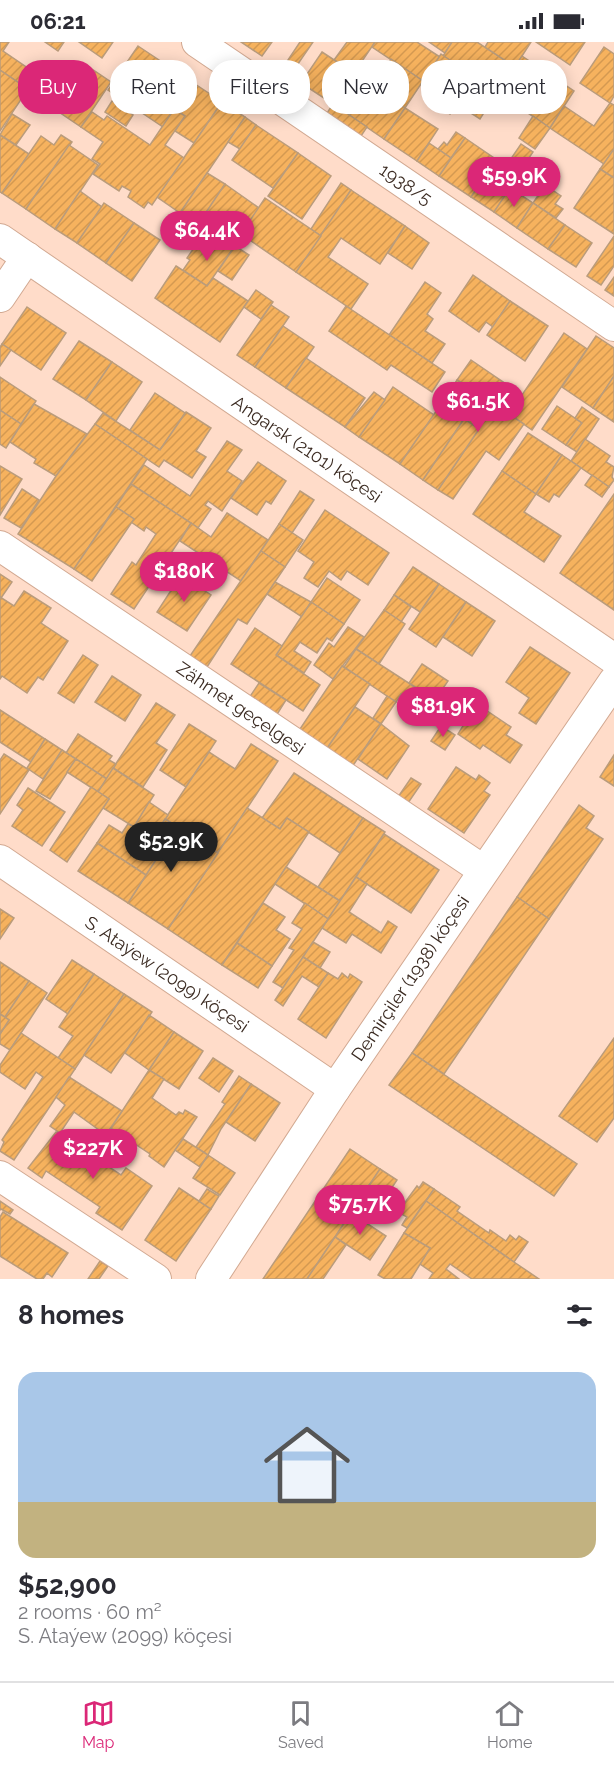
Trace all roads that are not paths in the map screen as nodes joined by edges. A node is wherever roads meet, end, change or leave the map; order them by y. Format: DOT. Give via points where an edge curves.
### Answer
graph roads {
  1 [pos="197,42"];
  2 [pos="0,239"];
  3 [pos="27,257"];
  4 [pos="0,297"];
  5 [pos="614,326"];
  6 [pos="0,546"];
  7 [pos="614,659"];
  8 [pos="614,681"];
  9 [pos="0,860"];
  10 [pos="483,870"];
  11 [pos="335,1089"];
  12 [pos="0,1176"];
  13 [pos="156,1279"];
  14 [pos="211,1279"];
  1 -- 5 [label="street, 1938/5"];
  2 -- 3 [label="street, Angarsk (2101) köçesi"];
  3 -- 4 [label="street"];
  3 -- 7 [label="street, Angarsk (2101) köçesi"];
  6 -- 10 [label="street, Zähmet geçelgesi"];
  8 -- 10 [label="street, Demirçiler (1938) köçesi"];
  9 -- 11 [label="street, S. Ataýew (2099) köçesi"];
  10 -- 11 [label="street, Demirçiler (1938) köçesi"];
  11 -- 14 [label="street, Demirçiler (1938) köçesi"];
  12 -- 13 [label="street"];
}
